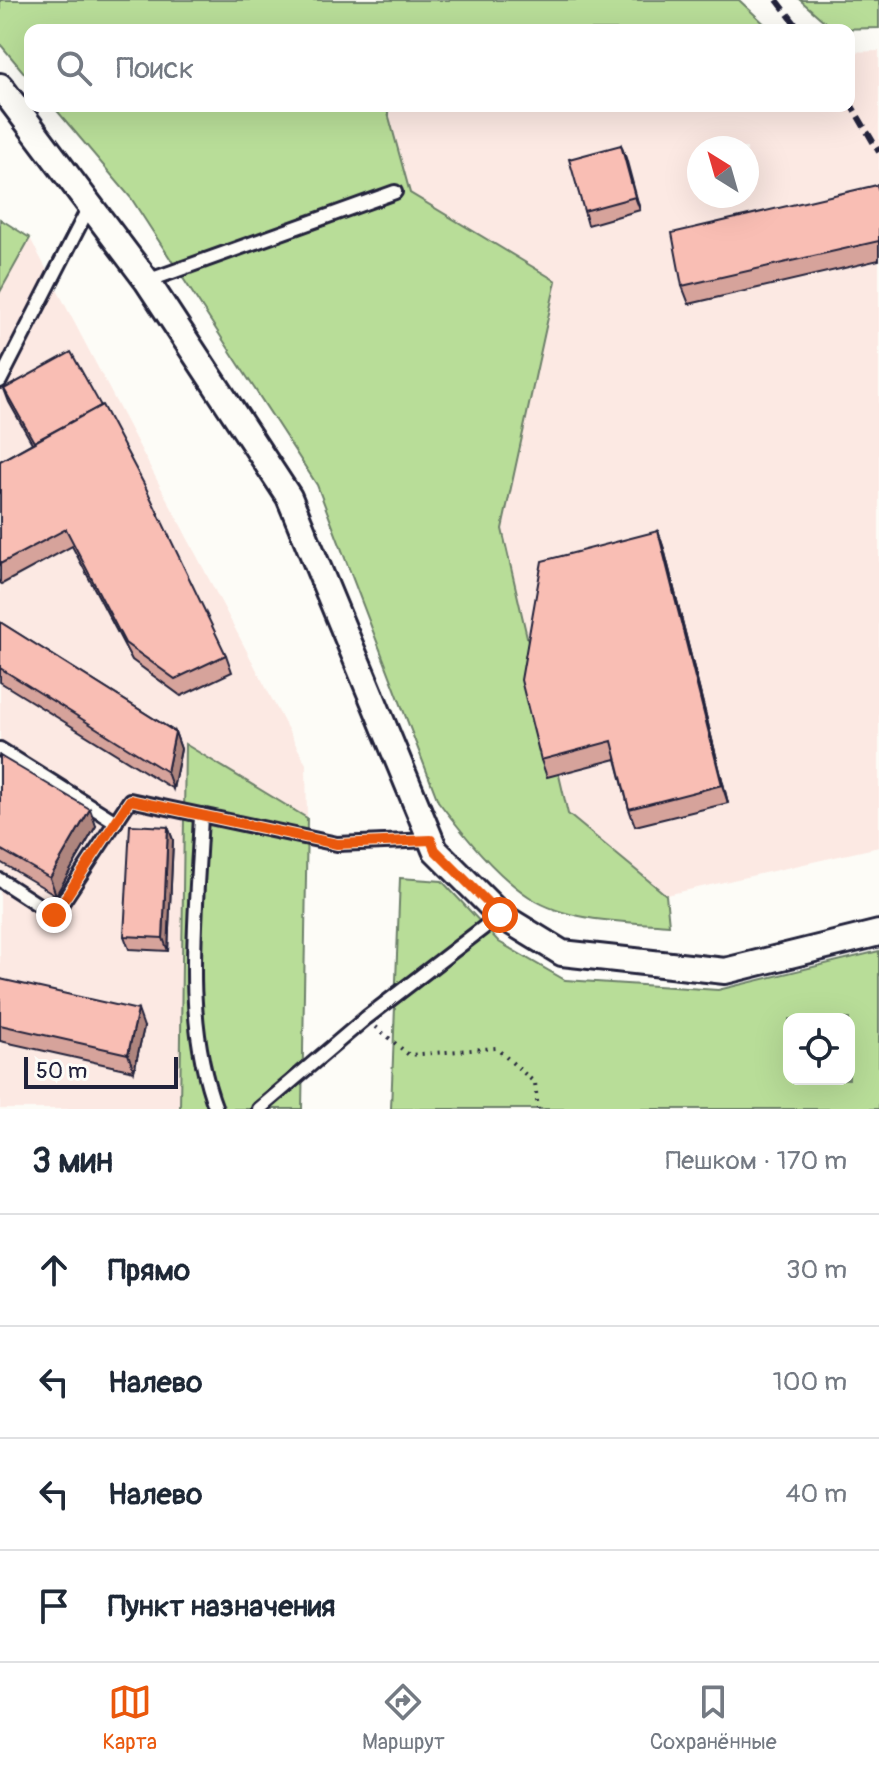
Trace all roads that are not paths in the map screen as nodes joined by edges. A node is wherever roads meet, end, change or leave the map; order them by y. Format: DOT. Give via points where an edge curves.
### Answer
graph roads {
  1 [pos="0,86"];
  2 [pos="395,192"];
  3 [pos="91,202"];
  4 [pos="147,281"];
  5 [pos="0,381"];
  6 [pos="0,749"];
  7 [pos="201,815"];
  8 [pos="116,822"];
  9 [pos="431,840"];
  10 [pos="0,880"];
  11 [pos="500,915"];
  12 [pos="879,933"];
  13 [pos="216,1109"];
  14 [pos="259,1109"];
  1 -- 3 [label="street"];
  2 -- 4 [label="lane"];
  3 -- 4 [label="street"];
  3 -- 5 [label="lane"];
  4 -- 9 [label="street" via="289,497"];
  6 -- 8 [label="lane"];
  7 -- 8 [label="lane" via="130,800"];
  7 -- 9 [label="lane" via="337,844"];
  7 -- 13 [label="lane" via="194,985 202,1071"];
  8 -- 10 [label="lane" via="54,915"];
  9 -- 11 [label="street"];
  11 -- 12 [label="street" via="562,953 725,971"];
  11 -- 14 [label="lane"];
}
